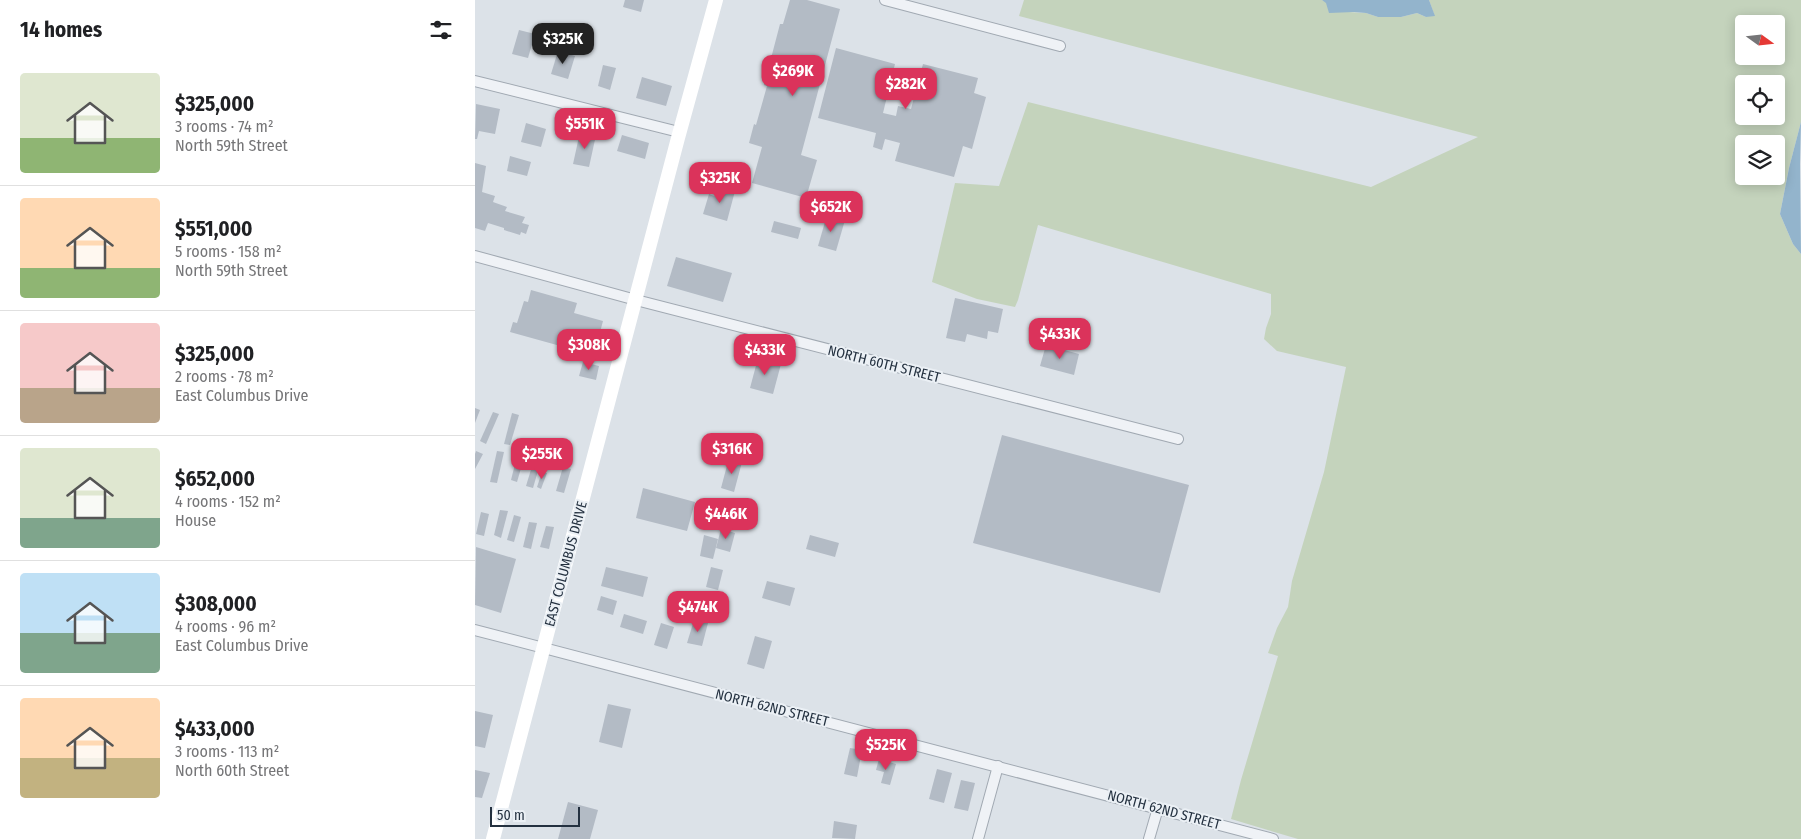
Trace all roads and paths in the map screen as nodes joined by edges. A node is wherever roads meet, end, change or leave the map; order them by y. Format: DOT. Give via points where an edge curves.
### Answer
graph roads {
  1 [pos="716,0"];
  2 [pos="885,0"];
  3 [pos="1060,46"];
  4 [pos="475,81"];
  5 [pos="679,132"];
  6 [pos="475,256"];
  7 [pos="636,300"];
  8 [pos="1178,439"];
  9 [pos="475,630"];
  10 [pos="543,649"];
  11 [pos="999,766"];
  12 [pos="1158,808"];
  13 [pos="493,839"];
  14 [pos="978,839"];
  15 [pos="1149,839"];
  16 [pos="1273,839"];
  1 -- 5 [label="main road, EAST COLUMBUS DRIVE"];
  2 -- 3 [label="street"];
  4 -- 5 [label="street"];
  5 -- 7 [label="main road, EAST COLUMBUS DRIVE"];
  6 -- 7 [label="street, NORTH 60TH STREET"];
  7 -- 8 [label="street, NORTH 60TH STREET"];
  7 -- 10 [label="main road, EAST COLUMBUS DRIVE"];
  9 -- 10 [label="street, NORTH 62ND STREET"];
  10 -- 11 [label="street, NORTH 62ND STREET"];
  10 -- 13 [label="main road, EAST COLUMBUS DRIVE"];
  11 -- 12 [label="street, NORTH 62ND STREET"];
  11 -- 14 [label="street"];
  12 -- 15 [label="street"];
  12 -- 16 [label="street, NORTH 62ND STREET"];
}
